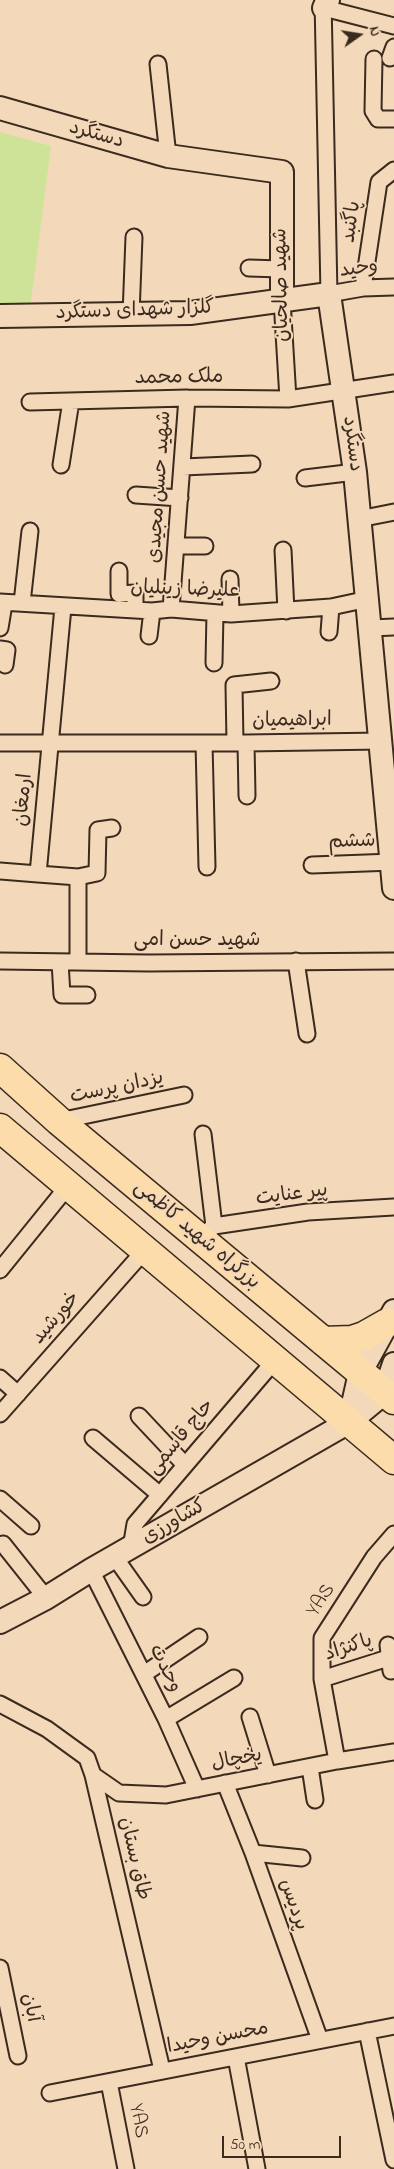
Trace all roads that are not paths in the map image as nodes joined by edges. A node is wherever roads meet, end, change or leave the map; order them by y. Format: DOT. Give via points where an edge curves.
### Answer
graph roads {
  1 [pos="325,3"];
  2 [pos="394,26"];
  3 [pos="374,59"];
  4 [pos="158,64"];
  5 [pos="0,108"];
  6 [pos="394,119"];
  7 [pos="168,156"];
  8 [pos="394,170"];
  9 [pos="282,172"];
  10 [pos="134,237"];
  11 [pos="249,268"];
  12 [pos="281,269"];
  13 [pos="394,287"];
  14 [pos="363,288"];
  15 [pos="329,294"];
  16 [pos="282,300"];
  17 [pos="131,315"];
  18 [pos="0,316"];
  19 [pos="394,383"];
  20 [pos="344,392"];
  21 [pos="187,398"];
  22 [pos="288,399"];
  23 [pos="71,401"];
  24 [pos="30,402"];
  25 [pos="252,464"];
  26 [pos="61,465"];
  27 [pos="182,467"];
  28 [pos="355,472"];
  29 [pos="304,478"];
  30 [pos="136,494"];
  31 [pos="180,498"];
  32 [pos="394,512"];
  33 [pos="359,519"];
  34 [pos="30,531"];
  35 [pos="177,546"];
  36 [pos="205,546"];
  37 [pos="283,550"];
  38 [pos="119,571"];
  39 [pos="230,579"];
  40 [pos="368,599"];
  41 [pos="2,603"];
  42 [pos="22,603"];
  43 [pos="64,606"];
  44 [pos="331,607"];
  45 [pos="171,609"];
  46 [pos="135,610"];
  47 [pos="152,611"];
  48 [pos="286,611"];
  49 [pos="215,613"];
  50 [pos="231,614"];
  51 [pos="394,627"];
  52 [pos="0,628"];
  53 [pos="371,628"];
  54 [pos="328,632"];
  55 [pos="149,636"];
  56 [pos="0,650"];
  57 [pos="214,663"];
  58 [pos="5,665"];
  59 [pos="271,681"];
  60 [pos="382,741"];
  61 [pos="0,743"];
  62 [pos="240,743"];
  63 [pos="50,744"];
  64 [pos="204,744"];
  65 [pos="247,796"];
  66 [pos="112,828"];
  67 [pos="393,862"];
  68 [pos="312,865"];
  69 [pos="207,867"];
  70 [pos="0,871"];
  71 [pos="38,874"];
  72 [pos="78,877"];
  73 [pos="394,887"];
  74 [pos="0,961"];
  75 [pos="296,961"];
  76 [pos="394,961"];
  77 [pos="60,962"];
  78 [pos="78,962"];
  79 [pos="87,995"];
  80 [pos="307,1034"];
  81 [pos="0,1068"];
  82 [pos="184,1095"];
  83 [pos="59,1121"];
  84 [pos="0,1128"];
  85 [pos="203,1134"];
  86 [pos="68,1186"];
  87 [pos="394,1207"];
  88 [pos="206,1232"];
  89 [pos="145,1250"];
  90 [pos="0,1270"];
  91 [pos="390,1317"];
  92 [pos="323,1341"];
  93 [pos="276,1359"];
  94 [pos="394,1364"];
  95 [pos="360,1374"];
  96 [pos="0,1378"];
  97 [pos="18,1394"];
  98 [pos="389,1397"];
  99 [pos="0,1414"];
  100 [pos="139,1416"];
  101 [pos="349,1422"];
  102 [pos="94,1438"];
  103 [pos="394,1460"];
  104 [pos="185,1465"];
  105 [pos="160,1495"];
  106 [pos="0,1499"];
  107 [pos="31,1526"];
  108 [pos="394,1534"];
  109 [pos="3,1544"];
  110 [pos="123,1552"];
  111 [pos="91,1570"];
  112 [pos="143,1597"];
  113 [pos="46,1598"];
  114 [pos="0,1622"];
  115 [pos="199,1637"];
  116 [pos="389,1658"];
  117 [pos="144,1674"];
  118 [pos="234,1678"];
  119 [pos="322,1679"];
  120 [pos="0,1704"];
  121 [pos="250,1717"];
  122 [pos="166,1719"];
  123 [pos="394,1752"];
  124 [pos="337,1761"];
  125 [pos="310,1767"];
  126 [pos="93,1775"];
  127 [pos="268,1775"];
  128 [pos="226,1783"];
  129 [pos="197,1789"];
  130 [pos="315,1800"];
  131 [pos="253,1853"];
  132 [pos="302,1858"];
  133 [pos="0,1968"];
  134 [pos="394,2026"];
  135 [pos="367,2031"];
  136 [pos="320,2040"];
  137 [pos="18,2056"];
  138 [pos="236,2057"];
  139 [pos="162,2070"];
  140 [pos="109,2082"];
  141 [pos="50,2093"];
  142 [pos="394,2160"];
  143 [pos="126,2169"];
  144 [pos="257,2169"];
  1 -- 2 [label="street"];
  1 -- 15 [label="street, دستگرد"];
  3 -- 6 [label="street" via="374,111 378,119"];
  4 -- 7 [label="street"];
  5 -- 7 [label="street, دستگرد"];
  7 -- 9 [label="street, دستگرد"];
  8 -- 14 [label="street, پاگنبد" via="379,182"];
  9 -- 12 [label="street, شهید صالحیان"];
  10 -- 17 [label="street"];
  11 -- 12 [label="street"];
  12 -- 16 [label="street, شهید صالحیان"];
  13 -- 14 [label="street, وحید"];
  14 -- 15 [label="street, وحید"];
  15 -- 16 [label="street, گلزار شهدای دستگرد"];
  15 -- 20 [label="street, دستگرد"];
  16 -- 17 [label="street, گلزار شهدای دستگرد" via="190,313"];
  16 -- 22 [label="street, شهید صالحیان"];
  17 -- 18 [label="street, گلزار شهدای دستگرد"];
  19 -- 20 [label="street, ملک محمد"];
  20 -- 22 [label="street, ملک محمد"];
  20 -- 28 [label="street, دستگرد"];
  21 -- 22 [label="street, ملک محمد"];
  21 -- 23 [label="street, ملک محمد"];
  21 -- 27 [label="street, شهید حسن مجیدی"];
  23 -- 24 [label="street, ملک محمد"];
  23 -- 26 [label="street"];
  25 -- 27 [label="street"];
  27 -- 31 [label="street, شهید حسن مجیدی"];
  28 -- 29 [label="street"];
  28 -- 33 [label="street, دستگرد"];
  30 -- 31 [label="street"];
  31 -- 35 [label="street, شهید حسن مجیدی"];
  32 -- 33 [label="street"];
  33 -- 40 [label="street, دستگرد"];
  34 -- 42 [label="street"];
  35 -- 36 [label="street"];
  35 -- 45 [label="street, شهید حسن مجیدی"];
  37 -- 48 [label="street"];
  38 -- 46 [label="street" via="119,594 135,594"];
  39 -- 50 [label="street"];
  40 -- 44 [label="street, علیرضا زینلیان"];
  40 -- 53 [label="street, دستگرد"];
  41 -- 42 [label="street, علیرضا زینلیان"];
  41 -- 52 [label="street"];
  42 -- 43 [label="street, علیرضا زینلیان"];
  43 -- 46 [label="street, علیرضا زینلیان"];
  43 -- 63 [label="street, ارمغان"];
  44 -- 48 [label="street, علیرضا زینلیان"];
  44 -- 54 [label="street"];
  45 -- 47 [label="street, علیرضا زینلیان"];
  45 -- 49 [label="street, علیرضا زینلیان"];
  46 -- 47 [label="street, علیرضا زینلیان"];
  47 -- 55 [label="street"];
  48 -- 50 [label="street, علیرضا زینلیان"];
  49 -- 50 [label="street, علیرضا زینلیان"];
  49 -- 57 [label="street"];
  51 -- 53 [label="street"];
  53 -- 60 [label="street, دستگرد"];
  56 -- 58 [label="street" via="7,650"];
  59 -- 62 [label="street" via="234,685"];
  60 -- 62 [label="street, ابراهیمیان"];
  60 -- 67 [label="street, دستگرد"];
  61 -- 63 [label="street, ابراهیمیان"];
  62 -- 64 [label="street, ابراهیمیان"];
  62 -- 65 [label="street"];
  63 -- 64 [label="street, ابراهیمیان"];
  63 -- 71 [label="street, ارمغان"];
  64 -- 69 [label="street"];
  66 -- 72 [label="street" via="98,830 97,873"];
  67 -- 68 [label="street, ششم"];
  67 -- 73 [label="street, دستگرد"];
  70 -- 71 [label="street"];
  71 -- 72 [label="street"];
  72 -- 78 [label="street"];
  74 -- 77 [label="street, شهید حسن امی"];
  75 -- 76 [label="street, شهید حسن امی"];
  75 -- 78 [label="street, شهید حسن امی"];
  75 -- 80 [label="street"];
  77 -- 78 [label="street, شهید حسن امی"];
  77 -- 79 [label="street" via="62,995"];
  81 -- 83 [label="highway, بزرگراه شهید کاظمی"];
  82 -- 83 [label="street, یزدان پرست"];
  83 -- 88 [label="highway, بزرگراه شهید کاظمی"];
  84 -- 86 [label="highway"];
  85 -- 88 [label="street"];
  86 -- 89 [label="highway"];
  86 -- 90 [label="street"];
  87 -- 88 [label="street, پیر عنایت" via="308,1212"];
  88 -- 92 [label="highway, بزرگراه شهید کاظمی"];
  89 -- 93 [label="highway"];
  89 -- 97 [label="street, خورشید"];
  91 -- 92 [label="highway" via="364,1336 352,1340"];
  91 -- 95 [label="street"];
  92 -- 95 [label="highway, بزرگراه شهید کاظمی"];
  93 -- 101 [label="highway"];
  93 -- 104 [label="street, حاج قاسمی"];
  94 -- 98 [label="street"];
  95 -- 98 [label="highway, بزرگراه شهید کاظمی"];
  95 -- 101 [label="street"];
  96 -- 97 [label="street"];
  97 -- 99 [label="street, خورشید"];
  98 -- 101 [label="street, کشاورزی"];
  100 -- 104 [label="street"];
  101 -- 103 [label="highway"];
  101 -- 110 [label="street, کشاورزی"];
  102 -- 105 [label="street"];
  104 -- 105 [label="street, حاج قاسمی"];
  105 -- 110 [label="street, حاج قاسمی" via="135,1524"];
  106 -- 107 [label="street"];
  108 -- 119 [label="street, YAS" via="374,1557 322,1638"];
  109 -- 113 [label="street"];
  110 -- 111 [label="street, کشاورزی"];
  110 -- 112 [label="street"];
  111 -- 113 [label="street, کشاورزی"];
  111 -- 117 [label="street, وحدت"];
  113 -- 114 [label="street, کشاورزی"];
  115 -- 117 [label="street"];
  116 -- 119 [label="street, پاکنژاد"];
  117 -- 122 [label="street, وحدت"];
  118 -- 122 [label="street"];
  119 -- 124 [label="street, YAS"];
  120 -- 126 [label="street, طاق بستان" via="47,1729 87,1758"];
  121 -- 127 [label="street"];
  122 -- 129 [label="street, وحدت"];
  123 -- 124 [label="street, یخچال"];
  124 -- 125 [label="street, یخچال"];
  125 -- 127 [label="street, یخچال"];
  125 -- 130 [label="street"];
  126 -- 129 [label="street, یخچال" via="120,1793 166,1795"];
  126 -- 139 [label="street, طاق بستان"];
  127 -- 128 [label="street, یخچال"];
  128 -- 129 [label="street, یخچال"];
  128 -- 131 [label="street, پردیس"];
  131 -- 132 [label="street"];
  131 -- 136 [label="street, پردیس"];
  133 -- 137 [label="street, آبان"];
  134 -- 135 [label="street, محسن وحیدا"];
  135 -- 136 [label="street, محسن وحیدا"];
  135 -- 142 [label="street"];
  136 -- 138 [label="street, محسن وحیدا"];
  138 -- 139 [label="street, محسن وحیدا"];
  138 -- 144 [label="street"];
  139 -- 140 [label="street, محسن وحیدا"];
  140 -- 141 [label="street, محسن وحیدا"];
  140 -- 143 [label="street, YAS"];
}
